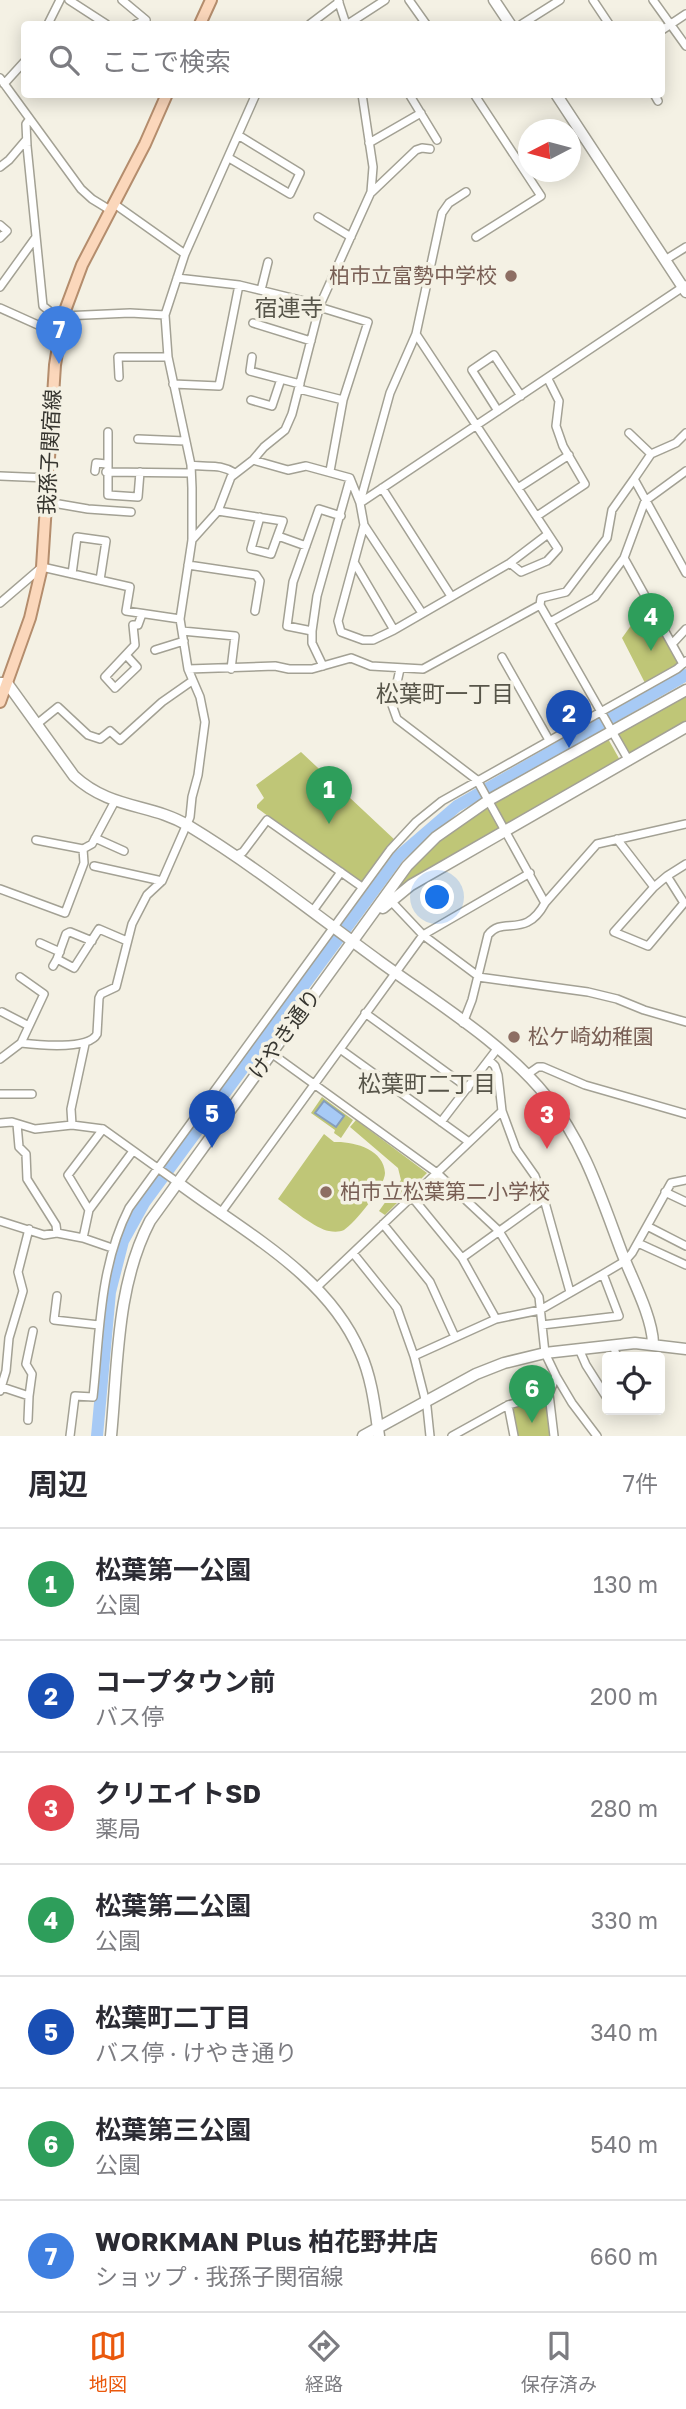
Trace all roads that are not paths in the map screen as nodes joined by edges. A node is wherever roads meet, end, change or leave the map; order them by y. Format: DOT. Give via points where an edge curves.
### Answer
graph roads {
  1 [pos="60,0"];
  2 [pos="69,0"];
  3 [pos="121,0"];
  4 [pos="211,0"];
  5 [pos="385,0"];
  6 [pos="409,0"];
  7 [pos="494,0"];
  8 [pos="560,0"];
  9 [pos="593,0"];
  10 [pos="653,0"];
  11 [pos="339,1"];
  12 [pos="132,3"];
  13 [pos="686,14"];
  14 [pos="50,21"];
  15 [pos="101,21"];
  16 [pos="144,21"];
  17 [pos="201,21"];
  18 [pos="314,21"];
  19 [pos="346,21"];
  20 [pos="362,21"];
  21 [pos="424,21"];
  22 [pos="508,21"];
  23 [pos="527,21"];
  24 [pos="607,21"];
  25 [pos="671,24"];
  26 [pos="665,28"];
  27 [pos="686,46"];
  28 [pos="21,65"];
  29 [pos="2,81"];
  30 [pos="165,98"];
  31 [pos="254,98"];
  32 [pos="363,98"];
  33 [pos="412,98"];
  34 [pos="477,98"];
  35 [pos="562,98"];
  36 [pos="421,113"];
  37 [pos="29,120"];
  38 [pos="238,135"];
  39 [pos="27,139"];
  40 [pos="438,139"];
  41 [pos="369,143"];
  42 [pos="430,149"];
  43 [pos="229,158"];
  44 [pos="0,167"];
  45 [pos="371,192"];
  46 [pos="466,192"];
  47 [pos="112,206"];
  48 [pos="318,218"];
  49 [pos="0,225"];
  50 [pos="36,237"];
  51 [pos="351,237"];
  52 [pos="476,237"];
  53 [pos="0,238"];
  54 [pos="686,247"];
  55 [pos="184,254"];
  56 [pos="665,260"];
  57 [pos="268,262"];
  58 [pos="177,278"];
  59 [pos="239,285"];
  60 [pos="0,287"];
  61 [pos="685,288"];
  62 [pos="261,290"];
  63 [pos="319,306"];
  64 [pos="0,307"];
  65 [pos="165,314"];
  66 [pos="62,316"];
  67 [pos="253,323"];
  68 [pos="58,334"];
  69 [pos="416,334"];
  70 [pos="311,341"];
  71 [pos="168,357"];
  72 [pos="252,357"];
  73 [pos="119,377"];
  74 [pos="281,379"];
  75 [pos="548,379"];
  76 [pos="173,384"];
  77 [pos="299,387"];
  78 [pos="521,396"];
  79 [pos="251,400"];
  80 [pos="343,400"];
  81 [pos="498,411"];
  82 [pos="476,426"];
  83 [pos="108,432"];
  84 [pos="629,433"];
  85 [pos="686,433"];
  86 [pos="138,439"];
  87 [pos="185,441"];
  88 [pos="651,454"];
  89 [pos="569,455"];
  90 [pos="253,460"];
  91 [pos="106,468"];
  92 [pos="191,469"];
  93 [pos="95,471"];
  94 [pos="330,471"];
  95 [pos="140,472"];
  96 [pos="235,473"];
  97 [pos="685,475"];
  98 [pos="0,476"];
  99 [pos="48,478"];
  100 [pos="350,478"];
  101 [pos="634,479"];
  102 [pos="382,488"];
  103 [pos="518,488"];
  104 [pos="645,501"];
  105 [pos="47,502"];
  106 [pos="360,502"];
  107 [pos="218,510"];
  108 [pos="131,512"];
  109 [pos="341,516"];
  110 [pos="537,516"];
  111 [pos="260,517"];
  112 [pos="364,525"];
  113 [pos="548,534"];
  114 [pos="278,536"];
  115 [pos="192,540"];
  116 [pos="306,546"];
  117 [pos="624,558"];
  118 [pos="354,562"];
  119 [pos="510,563"];
  120 [pos="188,565"];
  121 [pos="42,567"];
  122 [pos="686,573"];
  123 [pos="72,574"];
  124 [pos="100,580"];
  125 [pos="452,596"];
  126 [pos="0,603"];
  127 [pos="540,605"];
  128 [pos="254,611"];
  129 [pos="422,613"];
  130 [pos="142,614"];
  131 [pos="180,619"];
  132 [pos="550,622"];
  133 [pos="686,629"];
  134 [pos="394,630"];
  135 [pos="182,631"];
  136 [pos="312,631"];
  137 [pos="184,641"];
  138 [pos="672,644"];
  139 [pos="155,650"];
  140 [pos="126,655"];
  141 [pos="502,657"];
  142 [pos="684,662"];
  143 [pos="323,666"];
  144 [pos="188,669"];
  145 [pos="231,669"];
  146 [pos="400,669"];
  147 [pos="192,681"];
  148 [pos="3,683"];
  149 [pos="686,690"];
  150 [pos="0,702"];
  151 [pos="602,712"];
  152 [pos="37,724"];
  153 [pos="686,727"];
  154 [pos="611,728"];
  155 [pos="549,740"];
  156 [pos="629,761"];
  157 [pos="479,782"];
  158 [pos="488,797"];
  159 [pos="115,801"];
  160 [pos="187,824"];
  161 [pos="684,825"];
  162 [pos="506,831"];
  163 [pos="686,834"];
  164 [pos="95,838"];
  165 [pos="617,839"];
  166 [pos="36,840"];
  167 [pos="83,849"];
  168 [pos="124,851"];
  169 [pos="235,856"];
  170 [pos="686,863"];
  171 [pos="94,866"];
  172 [pos="341,872"];
  173 [pos="530,873"];
  174 [pos="667,876"];
  175 [pos="162,881"];
  176 [pos="362,887"];
  177 [pos="654,887"];
  178 [pos="0,889"];
  179 [pos="390,901"];
  180 [pos="545,903"];
  181 [pos="312,912"];
  182 [pos="334,928"];
  183 [pos="423,935"];
  184 [pos="349,939"];
  185 [pos="92,941"];
  186 [pos="127,941"];
  187 [pos="40,943"];
  188 [pos="57,959"];
  189 [pos="395,973"];
  190 [pos="20,977"];
  191 [pos="478,977"];
  192 [pos="2,1012"];
  193 [pos="365,1013"];
  194 [pos="686,1022"];
  195 [pos="463,1023"];
  196 [pos="29,1026"];
  197 [pos="21,1043"];
  198 [pos="85,1044"];
  199 [pos="497,1048"];
  200 [pos="340,1049"];
  201 [pos="271,1053"];
  202 [pos="0,1059"];
  203 [pos="489,1060"];
  204 [pos="528,1074"];
  205 [pos="314,1084"];
  206 [pos="468,1088"];
  207 [pos="0,1094"];
  208 [pos="32,1094"];
  209 [pos="502,1111"];
  210 [pos="686,1114"];
  211 [pos="442,1122"];
  212 [pos="0,1123"];
  213 [pos="17,1124"];
  214 [pos="72,1125"];
  215 [pos="103,1129"];
  216 [pos="469,1142"];
  217 [pos="134,1151"];
  218 [pos="159,1170"];
  219 [pos="437,1173"];
  220 [pos="174,1180"];
  221 [pos="686,1180"];
  222 [pos="665,1192"];
  223 [pos="412,1197"];
  224 [pos="544,1199"];
  225 [pos="686,1202"];
  226 [pos="89,1210"];
  227 [pos="220,1214"];
  228 [pos="0,1222"];
  229 [pos="383,1224"];
  230 [pos="647,1226"];
  231 [pos="29,1229"];
  232 [pos="499,1231"];
  233 [pos="57,1233"];
  234 [pos="83,1238"];
  235 [pos="638,1242"];
  236 [pos="686,1246"];
  237 [pos="112,1248"];
  238 [pos="353,1253"];
  239 [pos="462,1258"];
  240 [pos="625,1261"];
  241 [pos="686,1265"];
  242 [pos="603,1274"];
  243 [pos="317,1287"];
  244 [pos="570,1292"];
  245 [pos="57,1296"];
  246 [pos="540,1310"];
  247 [pos="496,1319"];
  248 [pos="99,1325"];
  249 [pos="542,1325"];
  250 [pos="33,1331"];
  251 [pos="455,1337"];
  252 [pos="653,1343"];
  253 [pos="613,1345"];
  254 [pos="579,1349"];
  255 [pos="686,1349"];
  256 [pos="615,1352"];
  257 [pos="545,1353"];
  258 [pos="414,1356"];
  259 [pos="556,1376"];
  260 [pos="1,1389"];
  261 [pos="602,1390"];
  262 [pos="549,1394"];
  263 [pos="29,1396"];
  264 [pos="425,1402"];
  265 [pos="508,1405"];
  266 [pos="28,1420"];
  267 [pos="469,1427"];
  268 [pos="378,1432"];
  269 [pos="70,1436"];
  270 [pos="111,1436"];
  271 [pos="363,1436"];
  272 [pos="430,1436"];
  273 [pos="452,1436"];
  274 [pos="472,1436"];
  275 [pos="514,1436"];
  276 [pos="554,1436"];
  277 [pos="597,1436"];
  1 -- 14 [label="street"];
  2 -- 15 [label="street"];
  3 -- 12 [label="street"];
  4 -- 17 [label="main road"];
  5 -- 20 [label="street"];
  6 -- 21 [label="street"];
  7 -- 22 [label="street"];
  8 -- 23 [label="street"];
  9 -- 24 [label="street"];
  10 -- 25 [label="street"];
  11 -- 18 [label="street"];
  11 -- 19 [label="street"];
  12 -- 16 [label="street"];
  13 -- 25 [label="street"];
  25 -- 26 [label="street"];
  25 -- 27 [label="street"];
  28 -- 29 [label="street"];
  29 -- 37 [label="street"];
  30 -- 47 [label="main road, 我孫子関宿線"];
  31 -- 38 [label="street"];
  32 -- 41 [label="street"];
  33 -- 36 [label="street"];
  34 -- 52 [label="street" via="541,196"];
  35 -- 56 [label="street"];
  36 -- 40 [label="street"];
  36 -- 41 [label="street"];
  37 -- 39 [label="street"];
  37 -- 47 [label="street" via="81,189 92,200"];
  38 -- 43 [label="street"];
  38 -- 43 [label="street" via="300,173 290,194"];
  39 -- 44 [label="street"];
  39 -- 50 [label="street"];
  41 -- 45 [label="street"];
  42 -- 45 [label="street" via="416,150"];
  43 -- 55 [label="street"];
  45 -- 51 [label="street"];
  46 -- 69 [label="street" via="442,213"];
  47 -- 55 [label="street"];
  47 -- 66 [label="main road, 我孫子関宿線"];
  48 -- 51 [label="street"];
  49 -- 53 [label="street" via="7,231"];
  50 -- 60 [label="street"];
  50 -- 66 [label="street" via="43,306"];
  51 -- 63 [label="street"];
  54 -- 56 [label="street"];
  55 -- 58 [label="street"];
  56 -- 61 [label="street"];
  57 -- 62 [label="street"];
  58 -- 59 [label="street"];
  58 -- 65 [label="street"];
  59 -- 62 [label="street"];
  59 -- 76 [label="street" via="219,386"];
  61 -- 75 [label="street"];
  62 -- 63 [label="street"];
  63 -- 70 [label="street"];
  63 -- 80 [label="street" via="368,322"];
  64 -- 68 [label="street"];
  65 -- 66 [label="street"];
  65 -- 71 [label="street"];
  66 -- 68 [label="main road, 我孫子関宿線"];
  67 -- 70 [label="street"];
  68 -- 99 [label="main road, 我孫子関宿線"];
  69 -- 82 [label="street"];
  69 -- 106 [label="street" via="390,393"];
  70 -- 77 [label="street"];
  71 -- 73 [label="street" via="118,357"];
  71 -- 76 [label="street"];
  72 -- 74 [label="street" via="250,371"];
  74 -- 77 [label="street"];
  74 -- 79 [label="street" via="272,406"];
  75 -- 78 [label="street"];
  75 -- 89 [label="street" via="559,401 556,426"];
  76 -- 87 [label="street"];
  77 -- 80 [label="street"];
  77 -- 90 [label="street" via="285,430"];
  78 -- 81 [label="street"];
  78 -- 81 [label="street" via="494,355 472,370"];
  80 -- 94 [label="street"];
  81 -- 82 [label="street"];
  82 -- 102 [label="street"];
  82 -- 103 [label="street"];
  83 -- 91 [label="street"];
  84 -- 88 [label="street"];
  85 -- 88 [label="street"];
  86 -- 87 [label="street"];
  87 -- 92 [label="street"];
  88 -- 101 [label="street"];
  89 -- 103 [label="street"];
  89 -- 110 [label="street" via="586,484"];
  90 -- 94 [label="street" via="288,470 306,466"];
  90 -- 96 [label="street"];
  91 -- 93 [label="street" via="96,463"];
  91 -- 95 [label="street"];
  91 -- 95 [label="street" via="108,495 138,497"];
  92 -- 95 [label="street"];
  92 -- 96 [label="street" via="219,465"];
  92 -- 115 [label="street"];
  94 -- 100 [label="street"];
  96 -- 107 [label="street"];
  97 -- 104 [label="street"];
  98 -- 99 [label="street"];
  99 -- 105 [label="main road, 我孫子関宿線"];
  100 -- 106 [label="street"];
  100 -- 109 [label="street"];
  101 -- 104 [label="street"];
  101 -- 127 [label="street" via="612,510 607,538 566,592 541,598"];
  102 -- 106 [label="street"];
  102 -- 125 [label="street"];
  103 -- 110 [label="street"];
  104 -- 117 [label="street"];
  104 -- 122 [label="street"];
  105 -- 108 [label="street"];
  105 -- 121 [label="main road, 我孫子関宿線"];
  106 -- 112 [label="street"];
  107 -- 111 [label="street"];
  107 -- 115 [label="street"];
  109 -- 116 [label="street" via="319,509"];
  109 -- 136 [label="street" via="317,596"];
  110 -- 113 [label="street"];
  111 -- 114 [label="street" via="283,521"];
  111 -- 114 [label="street" via="251,549 271,554"];
  112 -- 118 [label="street"];
  112 -- 129 [label="street"];
  113 -- 119 [label="street"];
  113 -- 119 [label="street" via="558,549 547,561 521,572"];
  114 -- 116 [label="street"];
  115 -- 120 [label="street"];
  116 -- 136 [label="street" via="293,582 287,626"];
  117 -- 132 [label="street" via="595,597"];
  117 -- 138 [label="street"];
  118 -- 134 [label="street"];
  118 -- 134 [label="street" via="338,621 341,632 373,640"];
  119 -- 125 [label="street"];
  120 -- 128 [label="street" via="256,575 260,581"];
  120 -- 131 [label="street"];
  121 -- 123 [label="street"];
  121 -- 126 [label="street"];
  121 -- 148 [label="main road, 我孫子関宿線" via="30,618"];
  123 -- 124 [label="street"];
  123 -- 124 [label="street" via="77,537 106,541"];
  124 -- 130 [label="street" via="130,587 126,611"];
  125 -- 129 [label="street"];
  127 -- 132 [label="street"];
  127 -- 146 [label="street" via="432,666"];
  129 -- 134 [label="street"];
  130 -- 131 [label="street"];
  130 -- 140 [label="street" via="138,625 133,625 135,645"];
  131 -- 135 [label="street"];
  132 -- 151 [label="street"];
  133 -- 138 [label="street"];
  135 -- 137 [label="street"];
  135 -- 145 [label="street" via="235,636"];
  136 -- 143 [label="street" via="312,643"];
  137 -- 139 [label="street"];
  137 -- 144 [label="street"];
  138 -- 142 [label="street"];
  140 -- 140 [label="street" via="105,677 115,688 137,667"];
  141 -- 155 [label="street"];
  142 -- 151 [label="street"];
  143 -- 145 [label="street"];
  143 -- 146 [label="street" via="351,658"];
  144 -- 145 [label="street"];
  144 -- 147 [label="street"];
  146 -- 157 [label="street" via="392,705 397,719"];
  147 -- 152 [label="street" via="120,740 110,731 100,739 88,735 58,707"];
  147 -- 160 [label="street" via="205,722"];
  148 -- 150 [label="main road, 我孫子関宿線"];
  148 -- 152 [label="street"];
  149 -- 154 [label="street"];
  151 -- 154 [label="street"];
  151 -- 155 [label="street"];
  152 -- 159 [label="street" via="76,777 93,792"];
  153 -- 156 [label="street"];
  154 -- 156 [label="street"];
  154 -- 158 [label="street"];
  155 -- 157 [label="street"];
  156 -- 162 [label="street"];
  157 -- 158 [label="street"];
  157 -- 176 [label="street" via="442,801 416,822"];
  158 -- 162 [label="street"];
  158 -- 184 [label="street" via="414,859"];
  159 -- 160 [label="street"];
  159 -- 164 [label="street"];
  160 -- 169 [label="street"];
  160 -- 175 [label="street"];
  161 -- 163 [label="street"];
  161 -- 165 [label="street"];
  162 -- 173 [label="street"];
  162 -- 179 [label="street"];
  164 -- 167 [label="street"];
  164 -- 168 [label="street"];
  165 -- 177 [label="street"];
  165 -- 180 [label="street" via="587,852"];
  166 -- 167 [label="street"];
  167 -- 178 [label="street" via="84,863 65,913"];
  169 -- 172 [label="street" via="267,820"];
  169 -- 181 [label="street"];
  170 -- 174 [label="street"];
  171 -- 175 [label="street"];
  172 -- 176 [label="street"];
  172 -- 181 [label="street"];
  173 -- 180 [label="street"];
  173 -- 183 [label="street"];
  174 -- 177 [label="street"];
  174 -- 177 [label="street" via="684,903 648,946 614,932"];
  175 -- 186 [label="street" via="146,895"];
  176 -- 182 [label="street"];
  179 -- 183 [label="street"];
  179 -- 184 [label="street"];
  180 -- 191 [label="street" via="532,921 492,929"];
  181 -- 182 [label="street"];
  182 -- 184 [label="street"];
  182 -- 218 [label="street"];
  183 -- 189 [label="street"];
  183 -- 191 [label="street"];
  184 -- 189 [label="street"];
  184 -- 201 [label="street, けやき通り"];
  185 -- 186 [label="street" via="99,929"];
  185 -- 188 [label="street" via="74,968"];
  185 -- 188 [label="street" via="66,934"];
  186 -- 198 [label="street" via="117,987 101,994 97,1034"];
  187 -- 188 [label="street"];
  189 -- 193 [label="street"];
  189 -- 195 [label="street"];
  190 -- 196 [label="street" via="44,994"];
  191 -- 194 [label="street" via="588,992"];
  191 -- 195 [label="street"];
  192 -- 196 [label="street"];
  193 -- 200 [label="street"];
  193 -- 206 [label="street"];
  195 -- 199 [label="street"];
  196 -- 197 [label="street"];
  197 -- 198 [label="street"];
  197 -- 202 [label="street"];
  198 -- 214 [label="street" via="71,1109"];
  199 -- 203 [label="street"];
  199 -- 204 [label="street"];
  200 -- 205 [label="street"];
  200 -- 211 [label="street"];
  201 -- 205 [label="street"];
  201 -- 220 [label="street, けやき通り"];
  203 -- 206 [label="street"];
  203 -- 209 [label="street" via="498,1075"];
  204 -- 210 [label="street" via="543,1067 585,1085"];
  204 -- 240 [label="street" via="575,1138"];
  205 -- 219 [label="street"];
  205 -- 227 [label="street"];
  206 -- 211 [label="street"];
  207 -- 208 [label="street"];
  209 -- 216 [label="street"];
  209 -- 224 [label="street" via="516,1149"];
  211 -- 216 [label="street"];
  212 -- 213 [label="street"];
  213 -- 214 [label="street" via="35,1129"];
  213 -- 233 [label="street" via="27,1179"];
  214 -- 215 [label="street"];
  215 -- 217 [label="street"];
  215 -- 226 [label="street" via="68,1175"];
  216 -- 219 [label="street"];
  217 -- 218 [label="street"];
  217 -- 226 [label="street"];
  218 -- 220 [label="street"];
  218 -- 237 [label="street" via="129,1208"];
  219 -- 223 [label="street"];
  219 -- 232 [label="street"];
  220 -- 227 [label="street"];
  220 -- 270 [label="street, けやき通り" via="149,1221 130,1268"];
  221 -- 222 [label="street" via="671,1183"];
  222 -- 225 [label="street"];
  222 -- 230 [label="street"];
  223 -- 229 [label="street"];
  223 -- 239 [label="street"];
  224 -- 232 [label="street"];
  224 -- 244 [label="street"];
  226 -- 234 [label="street"];
  227 -- 243 [label="street"];
  228 -- 231 [label="street"];
  229 -- 238 [label="street"];
  229 -- 251 [label="street" via="430,1282"];
  230 -- 235 [label="street"];
  230 -- 236 [label="street"];
  231 -- 233 [label="street"];
  231 -- 260 [label="street" via="18,1272 23,1292"];
  232 -- 239 [label="street"];
  232 -- 246 [label="street" via="539,1297"];
  233 -- 234 [label="street"];
  234 -- 237 [label="street"];
  235 -- 240 [label="street"];
  235 -- 241 [label="street"];
  237 -- 248 [label="street"];
  238 -- 243 [label="street"];
  238 -- 258 [label="street" via="397,1307"];
  239 -- 247 [label="street"];
  240 -- 242 [label="street"];
  240 -- 252 [label="street"];
  242 -- 244 [label="street"];
  242 -- 249 [label="street" via="619,1316"];
  243 -- 268 [label="street" via="346,1324 361,1354"];
  244 -- 246 [label="street"];
  245 -- 248 [label="street" via="54,1320"];
  246 -- 247 [label="street"];
  246 -- 249 [label="street"];
  247 -- 251 [label="street"];
  248 -- 269 [label="street" via="93,1397 75,1396"];
  249 -- 257 [label="street"];
  250 -- 263 [label="street" via="26,1364 32,1374"];
  251 -- 258 [label="street"];
  252 -- 253 [label="street"];
  252 -- 255 [label="street"];
  253 -- 254 [label="street"];
  253 -- 256 [label="street"];
  254 -- 257 [label="street"];
  254 -- 261 [label="street"];
  257 -- 259 [label="street"];
  257 -- 264 [label="street" via="490,1367"];
  258 -- 264 [label="street"];
  259 -- 262 [label="street"];
  259 -- 277 [label="street"];
  260 -- 263 [label="street"];
  262 -- 265 [label="street"];
  262 -- 276 [label="street"];
  263 -- 266 [label="street"];
  264 -- 268 [label="street"];
  264 -- 272 [label="street"];
  265 -- 267 [label="street"];
  265 -- 275 [label="street"];
  267 -- 273 [label="street"];
  267 -- 274 [label="street"];
  268 -- 271 [label="street"];
}
